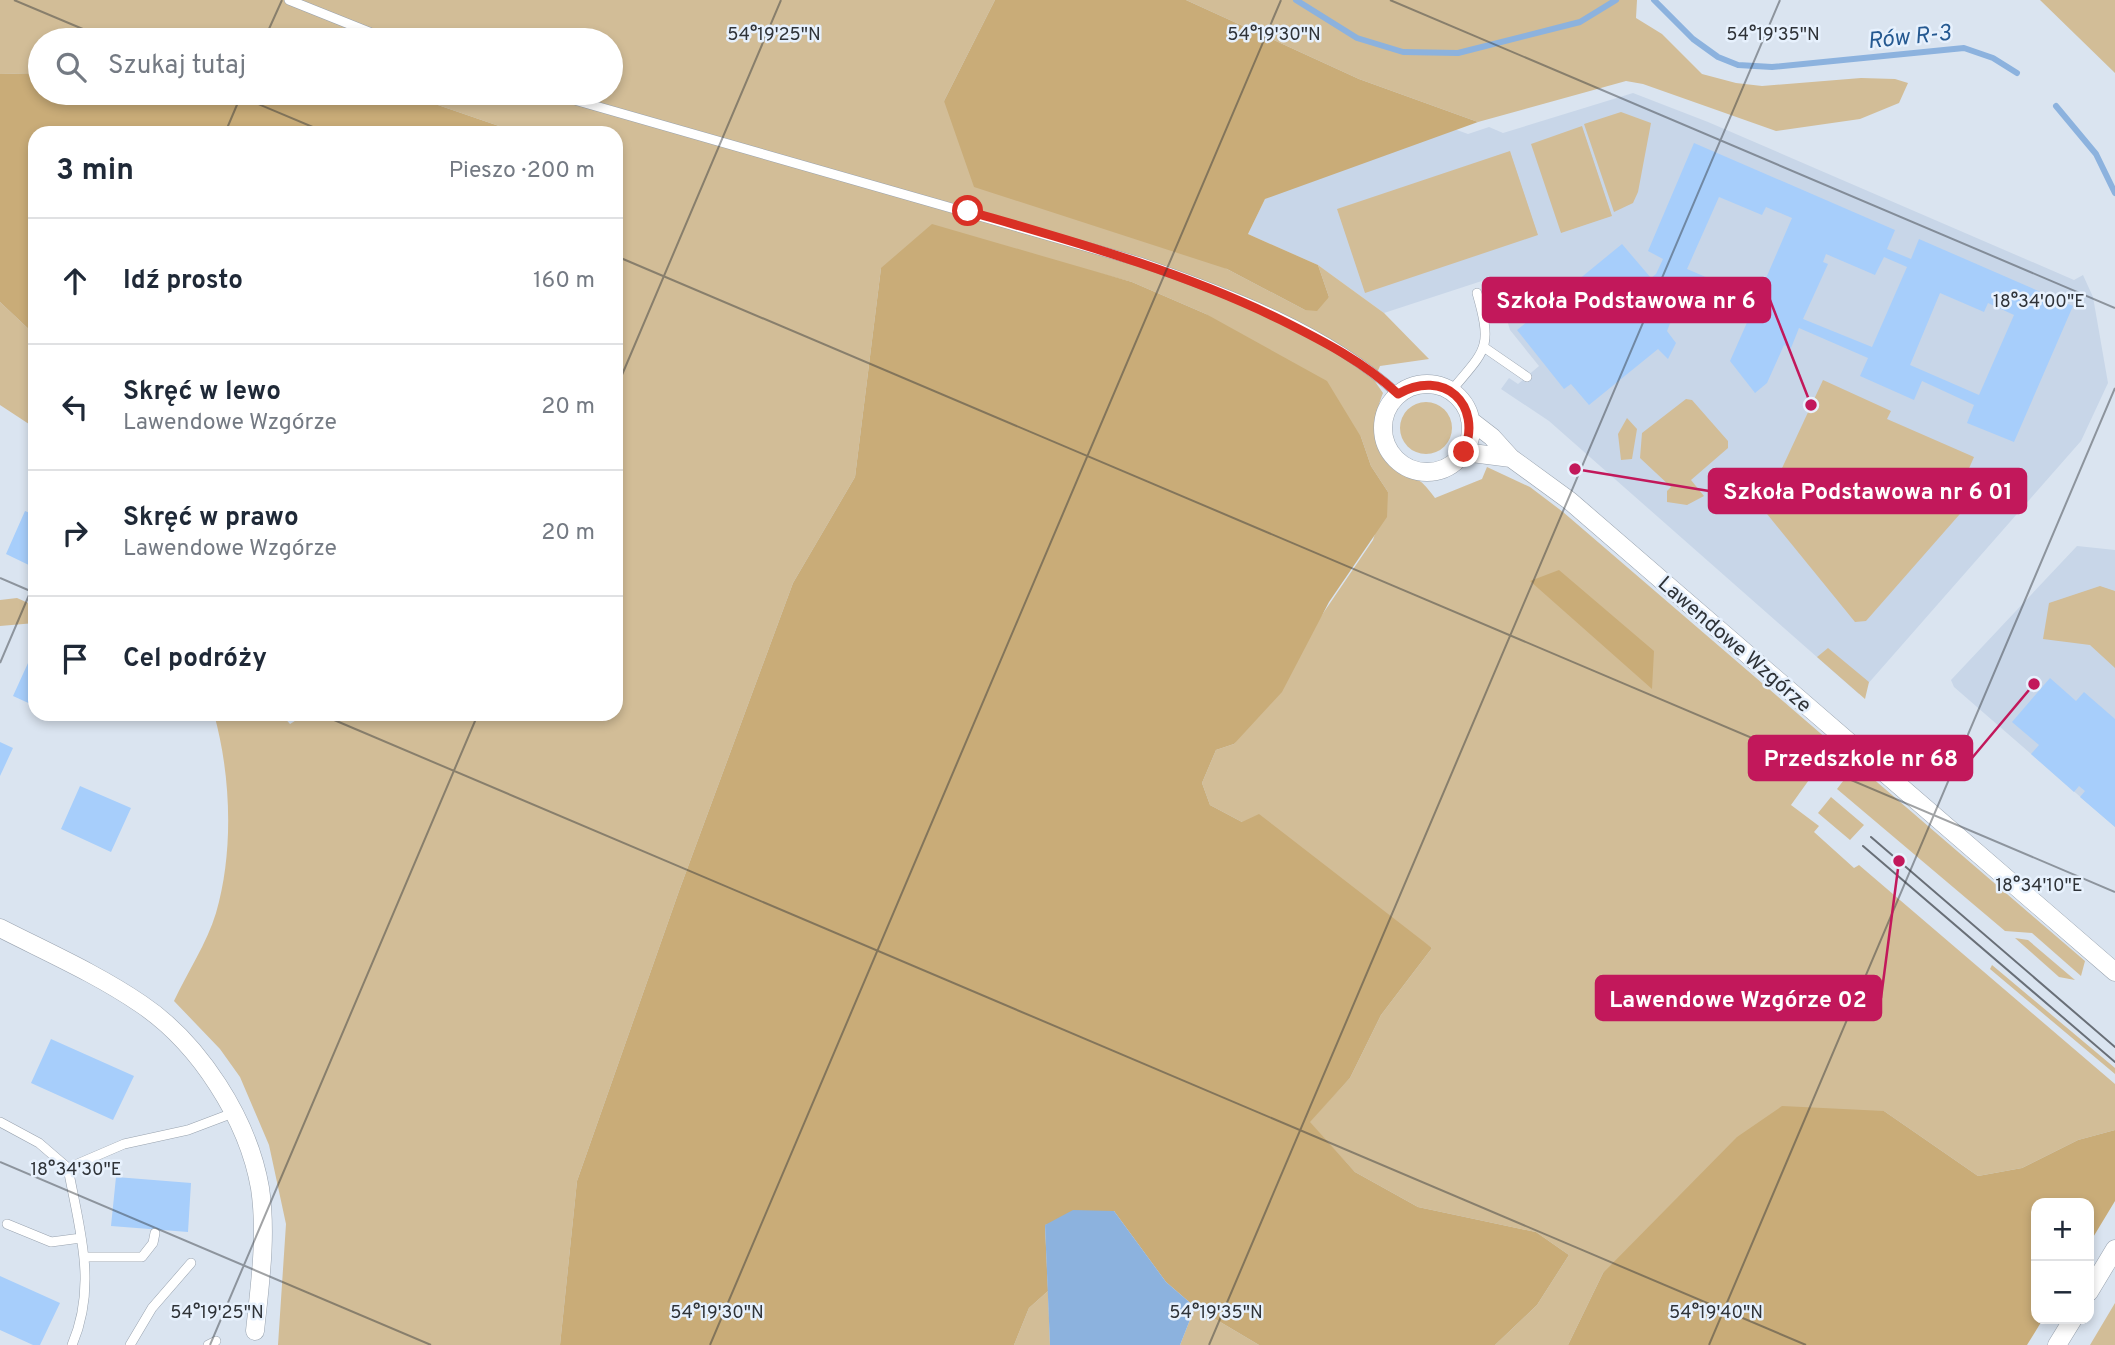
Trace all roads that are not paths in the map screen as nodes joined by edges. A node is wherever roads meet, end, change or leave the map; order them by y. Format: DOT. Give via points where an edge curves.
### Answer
graph roads {
  1 [pos="289,0"];
  2 [pos="359,28"];
  3 [pos="592,105"];
  4 [pos="1477,293"];
  5 [pos="1485,348"];
  6 [pos="1527,377"];
  7 [pos="1451,391"];
  8 [pos="1398,394"];
  9 [pos="1470,420"];
  10 [pos="1464,452"];
  11 [pos="1511,458"];
  12 [pos="0,928"];
  13 [pos="2115,972"];
  14 [pos="233,1113"];
  15 [pos="0,1122"];
  16 [pos="68,1168"];
  17 [pos="8,1224"];
  18 [pos="155,1233"];
  19 [pos="81,1238"];
  20 [pos="2115,1249"];
  21 [pos="85,1257"];
  22 [pos="191,1263"];
  23 [pos="2094,1284"];
  24 [pos="2070,1324"];
  25 [pos="255,1331"];
  26 [pos="72,1345"];
  27 [pos="130,1345"];
  28 [pos="2057,1345"];
  1 -- 2 [label="lane"];
  3 -- 8 [label="lane" via="1197,282 1295,327 1374,372"];
  4 -- 5 [label="lane" via="1485,321"];
  5 -- 6 [label="lane"];
  5 -- 7 [label="lane"];
  7 -- 8 [label="street" via="1424,384"];
  7 -- 9 [label="street, Lawendowe Wzgórze" via="1464,404"];
  8 -- 10 [label="street" via="1383,418 1387,447 1395,459 1407,468 1438,471"];
  9 -- 10 [label="street"];
  9 -- 11 [label="street, Lawendowe Wzgórze"];
  10 -- 11 [label="street, Lawendowe Wzgórze"];
  11 -- 13 [label="street, Lawendowe Wzgórze" via="1570,501"];
  12 -- 14 [label="street" via="143,1006 205,1068"];
  14 -- 16 [label="lane" via="188,1130 124,1144"];
  14 -- 25 [label="street" via="260,1189 263,1244"];
  15 -- 16 [label="lane" via="39,1143"];
  16 -- 19 [label="lane"];
  17 -- 19 [label="lane" via="51,1242"];
  18 -- 21 [label="lane" via="142,1257"];
  19 -- 21 [label="lane"];
  20 -- 23 [label="street"];
  21 -- 26 [label="lane" via="88,1276"];
  22 -- 27 [label="lane" via="152,1308"];
  24 -- 28 [label="street"];
}
